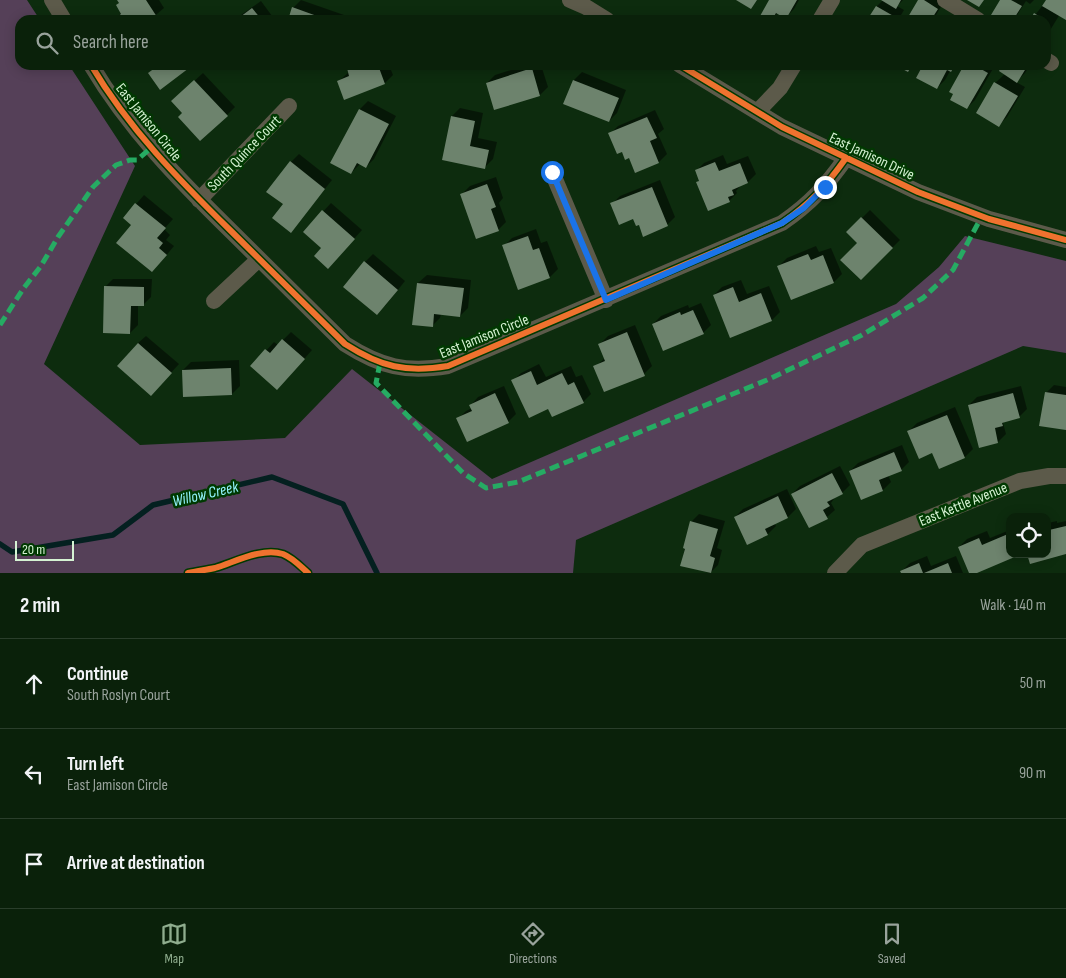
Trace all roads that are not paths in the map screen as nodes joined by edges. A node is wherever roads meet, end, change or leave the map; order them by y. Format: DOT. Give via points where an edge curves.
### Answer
graph roads {
  1 [pos="52,0"];
  2 [pos="570,0"];
  3 [pos="832,0"];
  4 [pos="945,0"];
  5 [pos="61,15"];
  6 [pos="599,15"];
  7 [pos="823,15"];
  8 [pos="970,15"];
  9 [pos="94,70"];
  10 [pos="688,70"];
  11 [pos="791,70"];
  12 [pos="289,106"];
  13 [pos="757,112"];
  14 [pos="846,158"];
  15 [pos="552,172"];
  16 [pos="199,200"];
  17 [pos="1066,240"];
  18 [pos="259,259"];
  19 [pos="606,300"];
  20 [pos="214,301"];
  21 [pos="1066,476"];
  22 [pos="835,573"];
  1 -- 5 [label="street"];
  2 -- 6 [label="street"];
  3 -- 7 [label="street"];
  4 -- 8 [label="street"];
  9 -- 16 [label="street, East Jamison Circle" via="154,152"];
  10 -- 13 [label="street, East Jamison Drive"];
  11 -- 13 [label="street" via="780,88"];
  12 -- 16 [label="street, South Quince Court"];
  13 -- 14 [label="street, East Jamison Drive"];
  14 -- 17 [label="street, East Jamison Drive" via="918,192 989,219"];
  14 -- 19 [label="street, East Jamison Circle" via="825,187 804,208 782,223"];
  15 -- 19 [label="street"];
  16 -- 18 [label="street, East Jamison Circle"];
  18 -- 19 [label="street, East Jamison Circle" via="345,344 365,357 398,368 427,370 448,366"];
  18 -- 20 [label="street"];
  21 -- 22 [label="street, East Kettle Avenue" via="1020,481 862,545"];
}
